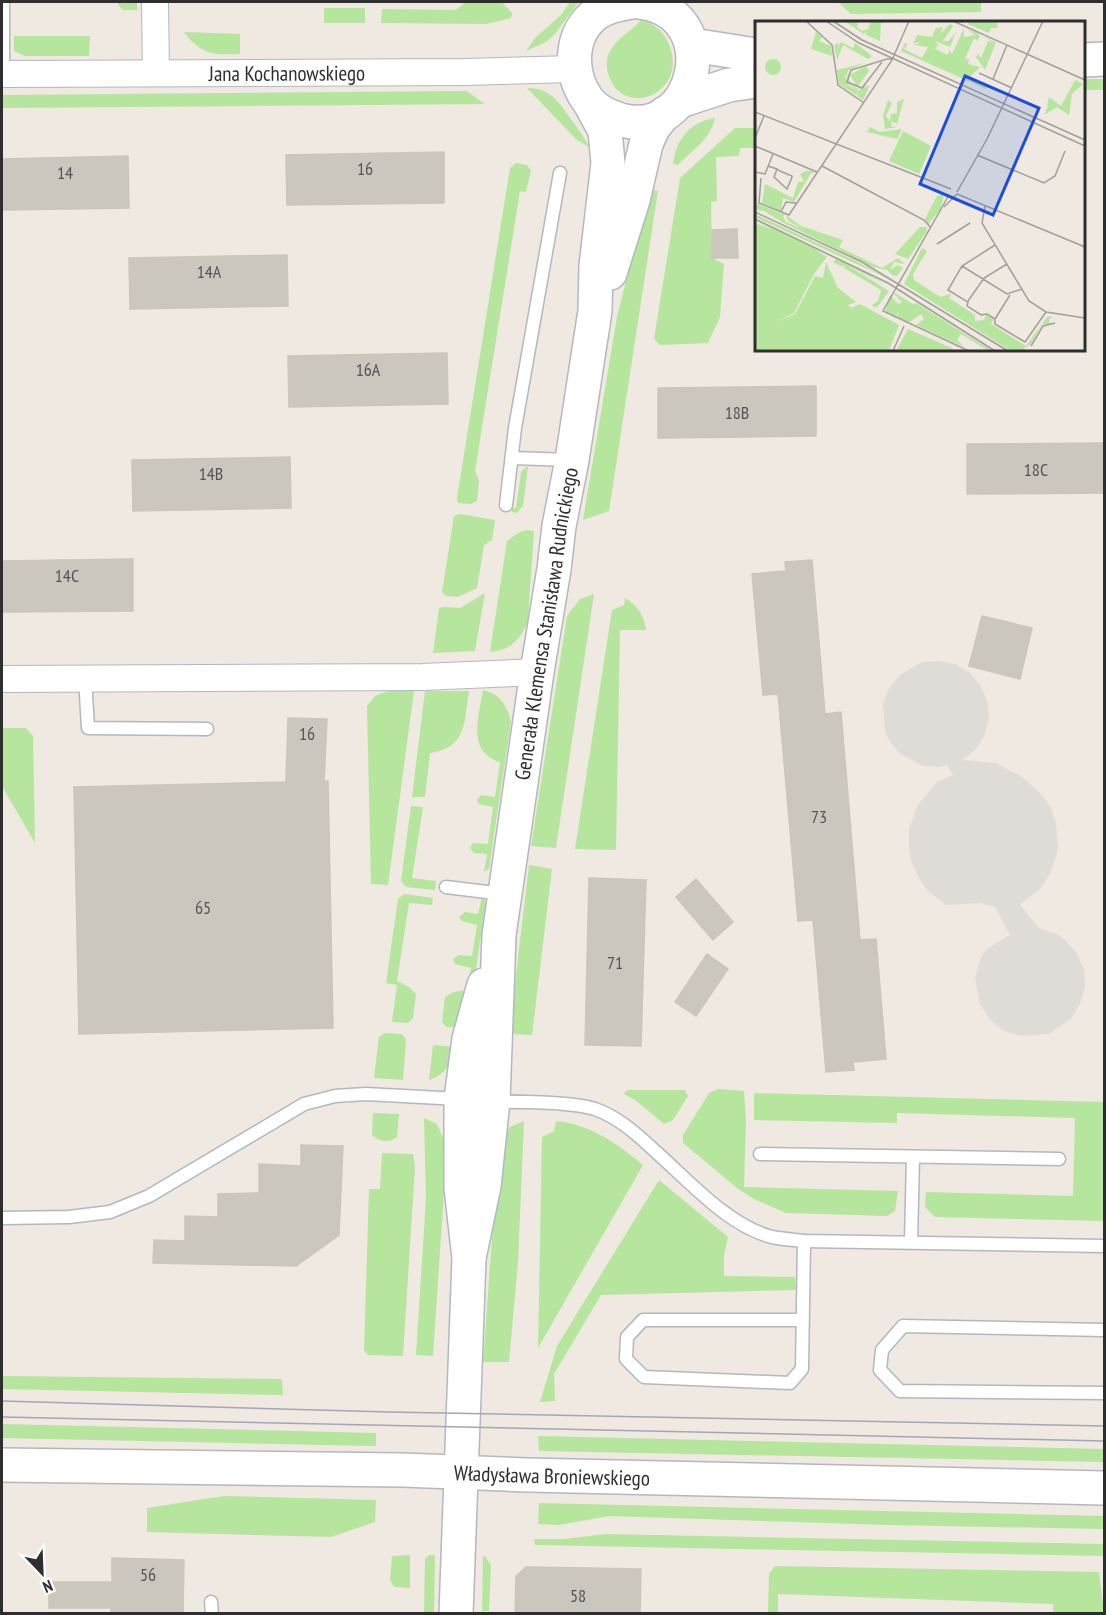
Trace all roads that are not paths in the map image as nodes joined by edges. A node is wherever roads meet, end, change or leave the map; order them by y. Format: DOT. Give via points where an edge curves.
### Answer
graph roads {
  1 [pos="3,2"];
  2 [pos="155,2"];
  3 [pos="626,2"];
  4 [pos="683,23"];
  5 [pos="755,55"];
  6 [pos="1104,59"];
  7 [pos="1085,60"];
  8 [pos="574,69"];
  9 [pos="156,73"];
  10 [pos="2,74"];
  11 [pos="755,81"];
  12 [pos="591,105"];
  13 [pos="672,107"];
  14 [pos="560,173"];
  15 [pos="595,311"];
  16 [pos="512,458"];
  17 [pos="572,460"];
  18 [pos="506,505"];
  19 [pos="537,672"];
  20 [pos="85,678"];
  21 [pos="2,679"];
  22 [pos="207,729"];
  23 [pos="447,887"];
  24 [pos="504,894"];
  25 [pos="477,1100"];
  26 [pos="760,1154"];
  27 [pos="913,1157"];
  28 [pos="1059,1159"];
  29 [pos="2,1218"];
  30 [pos="804,1241"];
  31 [pos="911,1242"];
  32 [pos="1104,1246"];
  33 [pos="803,1320"];
  34 [pos="1104,1330"];
  35 [pos="1104,1393"];
  36 [pos="2,1465"];
  37 [pos="460,1472"];
  38 [pos="1104,1488"];
  39 [pos="456,1614"];
  1 -- 10 [label="lane"];
  2 -- 9 [label="street"];
  3 -- 4 [label="street" via="653,4"];
  3 -- 8 [label="street" via="596,14 582,29 575,48"];
  4 -- 5 [label="street"];
  4 -- 13 [label="street" via="693,75"];
  6 -- 7 [label="street"];
  8 -- 9 [label="street, Jana Kochanowskiego"];
  8 -- 12 [label="street" via="579,88"];
  9 -- 10 [label="street, Jana Kochanowskiego"];
  11 -- 13 [label="street" via="729,85"];
  12 -- 13 [label="street" via="627,122 647,121"];
  12 -- 15 [label="street, Generała Klemensa Stanisława Rudnickiego" via="605,131 608,163"];
  13 -- 15 [label="street, Generała Klemensa Stanisława Rudnickiego" via="653,128 646,144 614,265"];
  14 -- 16 [label="lane"];
  15 -- 17 [label="street, Generała Klemensa Stanisława Rudnickiego"];
  16 -- 17 [label="lane"];
  16 -- 18 [label="lane"];
  17 -- 19 [label="street, Generała Klemensa Stanisława Rudnickiego"];
  19 -- 20 [label="street"];
  19 -- 24 [label="street, Generała Klemensa Stanisława Rudnickiego"];
  20 -- 21 [label="street"];
  20 -- 22 [label="lane" via="88,728"];
  23 -- 24 [label="lane"];
  24 -- 25 [label="street, Generała Klemensa Stanisława Rudnickiego"];
  25 -- 29 [label="lane" via="335,1096 303,1104 149,1196 111,1212"];
  25 -- 30 [label="lane" via="595,1109 640,1137 736,1220 771,1236"];
  25 -- 37 [label="street, Generała Klemensa Stanisława Rudnickiego" via="484,1186 469,1258"];
  26 -- 27 [label="lane"];
  27 -- 28 [label="lane"];
  27 -- 31 [label="lane"];
  30 -- 31 [label="lane"];
  30 -- 33 [label="lane"];
  31 -- 32 [label="lane"];
  33 -- 33 [label="lane" via="802,1369 790,1383 644,1377 626,1359 627,1337 643,1320"];
  34 -- 35 [label="lane" via="903,1326 882,1350 880,1370 900,1391"];
  36 -- 37 [label="street, Władysława Broniewskiego"];
  37 -- 38 [label="street, Władysława Broniewskiego"];
  37 -- 39 [label="street, Generała Klemensa Stanisława Rudnickiego"];
}
